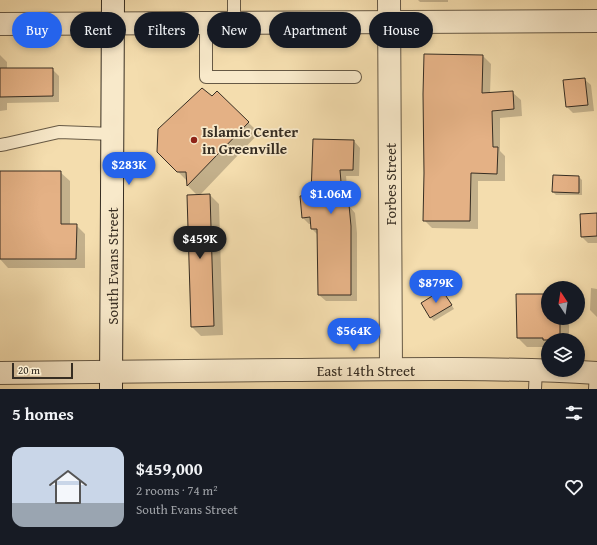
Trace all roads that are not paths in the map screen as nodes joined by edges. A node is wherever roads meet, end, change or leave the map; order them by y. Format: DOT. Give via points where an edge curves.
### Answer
graph roads {
  1 [pos="113,0"];
  2 [pos="234,0"];
  3 [pos="389,0"];
  4 [pos="113,12"];
  5 [pos="234,12"];
  6 [pos="389,12"];
  7 [pos="597,21"];
  8 [pos="369,22"];
  9 [pos="433,22"];
  10 [pos="70,23"];
  11 [pos="126,23"];
  12 [pos="206,23"];
  13 [pos="261,23"];
  14 [pos="0,24"];
  15 [pos="113,48"];
  16 [pos="389,48"];
  17 [pos="355,77"];
  18 [pos="113,134"];
  19 [pos="0,144"];
  20 [pos="391,369"];
  21 [pos="0,373"];
  22 [pos="596,378"];
  23 [pos="535,380"];
  24 [pos="111,381"];
  1 -- 4 [label="street, South Evans Street"];
  2 -- 5 [label="lane"];
  3 -- 6 [label="street, Forbes Street"];
  7 -- 9 [label="street"];
  8 -- 13 [label="street"];
  10 -- 14 [label="street"];
  11 -- 12 [label="street"];
  12 -- 17 [label="lane" via="206,77"];
  15 -- 18 [label="street, South Evans Street"];
  16 -- 20 [label="street, Forbes Street"];
  18 -- 19 [label="lane" via="59,132"];
  18 -- 24 [label="street, South Evans Street"];
  20 -- 23 [label="street, East 14th Street"];
  20 -- 24 [label="street, East 14th Street"];
  21 -- 24 [label="street, East 14th Street"];
  22 -- 23 [label="street, East 14th Street"];
}
